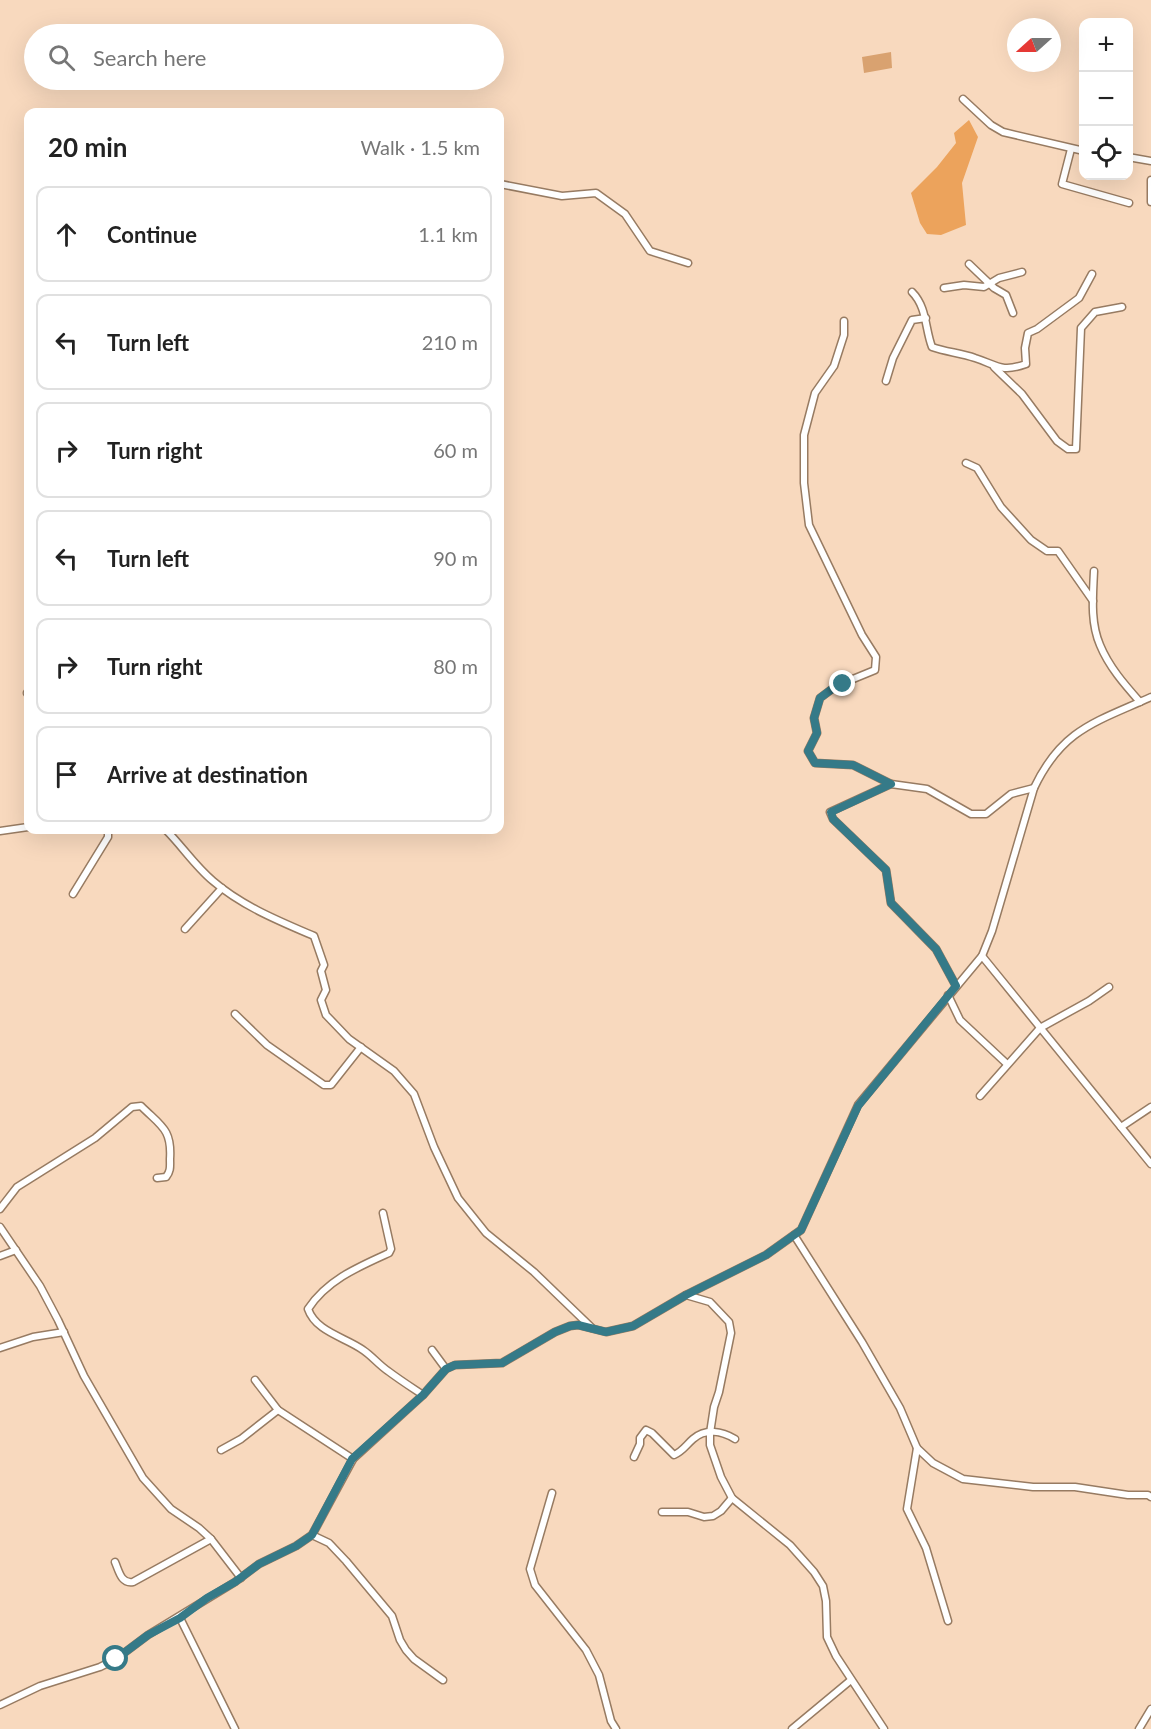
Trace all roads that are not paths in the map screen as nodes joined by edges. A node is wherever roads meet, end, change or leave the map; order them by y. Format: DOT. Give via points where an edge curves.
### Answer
graph roads {
  1 [pos="963,99"];
  2 [pos="1071,149"];
  3 [pos="1079,150"];
  4 [pos="1133,158"];
  5 [pos="1151,160"];
  6 [pos="1151,180"];
  7 [pos="504,184"];
  8 [pos="1151,202"];
  9 [pos="1129,204"];
  10 [pos="688,263"];
  11 [pos="969,264"];
  12 [pos="1022,272"];
  13 [pos="1092,274"];
  14 [pos="990,284"];
  15 [pos="944,288"];
  16 [pos="912,292"];
  17 [pos="1122,306"];
  18 [pos="1013,313"];
  19 [pos="926,318"];
  20 [pos="844,321"];
  21 [pos="994,367"];
  22 [pos="886,381"];
  23 [pos="966,462"];
  24 [pos="1094,571"];
  25 [pos="1092,601"];
  26 [pos="1151,697"];
  27 [pos="1140,702"];
  28 [pos="891,784"];
  29 [pos="1034,788"];
  30 [pos="24,828"];
  31 [pos="0,831"];
  32 [pos="108,834"];
  33 [pos="170,834"];
  34 [pos="222,888"];
  35 [pos="73,894"];
  36 [pos="185,929"];
  37 [pos="982,956"];
  38 [pos="956,986"];
  39 [pos="1109,987"];
  40 [pos="948,995"];
  41 [pos="235,1014"];
  42 [pos="1040,1028"];
  43 [pos="361,1047"];
  44 [pos="1007,1064"];
  45 [pos="980,1096"];
  46 [pos="1151,1107"];
  47 [pos="1121,1127"];
  48 [pos="1151,1164"];
  49 [pos="157,1178"];
  50 [pos="0,1209"];
  51 [pos="383,1214"];
  52 [pos="0,1227"];
  53 [pos="794,1235"];
  54 [pos="16,1250"];
  55 [pos="0,1256"];
  56 [pos="686,1295"];
  57 [pos="593,1329"];
  58 [pos="64,1332"];
  59 [pos="0,1348"];
  60 [pos="432,1350"];
  61 [pos="446,1369"];
  62 [pos="255,1380"];
  63 [pos="423,1395"];
  64 [pos="278,1410"];
  65 [pos="710,1433"];
  66 [pos="735,1438"];
  67 [pos="917,1448"];
  68 [pos="221,1450"];
  69 [pos="634,1457"];
  70 [pos="352,1459"];
  71 [pos="552,1493"];
  72 [pos="1151,1497"];
  73 [pos="732,1498"];
  74 [pos="662,1512"];
  75 [pos="312,1535"];
  76 [pos="211,1539"];
  77 [pos="115,1562"];
  78 [pos="242,1578"];
  79 [pos="180,1618"];
  80 [pos="948,1621"];
  81 [pos="443,1680"];
  82 [pos="852,1680"];
  83 [pos="0,1705"];
  84 [pos="1151,1709"];
  85 [pos="235,1729"];
  86 [pos="616,1729"];
  87 [pos="792,1729"];
  88 [pos="884,1729"];
  89 [pos="1139,1729"];
  1 -- 2 [label="street" via="1003,132"];
  2 -- 3 [label="street"];
  2 -- 9 [label="street" via="1062,184"];
  4 -- 5 [label="street"];
  6 -- 8 [label="street"];
  7 -- 10 [label="street" via="562,196 596,194 625,214 650,251"];
  11 -- 14 [label="street"];
  12 -- 14 [label="street"];
  13 -- 21 [label="street" via="1079,297 1028,333 1026,364"];
  14 -- 15 [label="street"];
  14 -- 18 [label="street" via="1006,294"];
  16 -- 19 [label="street"];
  17 -- 21 [label="street" via="1095,312 1082,328 1076,449 1068,449 1057,441 1022,394"];
  19 -- 21 [label="street" via="932,348 975,358"];
  19 -- 22 [label="street" via="912,320"];
  20 -- 28 [label="street" via="844,336 834,366 815,393 804,435 804,483 809,525 876,657 875,670 836,686 820,698 814,718 817,733 808,751 815,763 853,765"];
  23 -- 25 [label="street" via="977,468 1001,507 1031,540 1047,551 1058,551"];
  24 -- 25 [label="street"];
  25 -- 27 [label="street" via="1099,644"];
  26 -- 27 [label="street"];
  27 -- 29 [label="street" via="1094,721 1067,741 1044,768"];
  28 -- 29 [label="street" via="927,789 971,814 986,814 1011,794"];
  28 -- 38 [label="street" via="831,812 833,819 886,870 891,903 936,949"];
  29 -- 37 [label="street"];
  30 -- 31 [label="street"];
  32 -- 35 [label="street"];
  33 -- 34 [label="street"];
  34 -- 36 [label="street"];
  34 -- 43 [label="street" via="314,936 324,965 321,972 326,990 321,1000 326,1015"];
  37 -- 38 [label="street"];
  37 -- 42 [label="street"];
  38 -- 40 [label="street"];
  39 -- 42 [label="street"];
  40 -- 44 [label="street" via="960,1020"];
  40 -- 53 [label="street" via="858,1106 801,1230"];
  41 -- 43 [label="street" via="267,1045 324,1085 331,1085"];
  42 -- 44 [label="street"];
  42 -- 47 [label="street"];
  43 -- 57 [label="street" via="393,1071 414,1094 458,1198 486,1233 534,1272"];
  44 -- 45 [label="street"];
  46 -- 47 [label="street"];
  47 -- 48 [label="street"];
  49 -- 50 [label="street" via="170,1172 171,1143 167,1132 141,1106 132,1107 95,1138 17,1187"];
  51 -- 63 [label="street" via="389,1252 323,1289 308,1309 311,1317 335,1337 351,1342"];
  52 -- 54 [label="street"];
  53 -- 56 [label="street" via="766,1255"];
  53 -- 67 [label="street" via="890,1389"];
  54 -- 55 [label="street"];
  54 -- 58 [label="street"];
  56 -- 57 [label="street" via="633,1326 606,1332"];
  56 -- 65 [label="street" via="710,1302 729,1322 731,1332"];
  57 -- 61 [label="street" via="570,1326 502,1363 455,1365"];
  58 -- 59 [label="street"];
  58 -- 76 [label="street" via="84,1376 143,1478 171,1509"];
  60 -- 61 [label="street"];
  61 -- 63 [label="street"];
  62 -- 64 [label="street"];
  63 -- 70 [label="street"];
  64 -- 68 [label="street"];
  64 -- 70 [label="street"];
  65 -- 66 [label="street" via="716,1431"];
  65 -- 69 [label="street" via="694,1438 674,1455 646,1430"];
  65 -- 73 [label="street" via="713,1455"];
  67 -- 72 [label="street" via="933,1463 963,1479 1033,1487 1075,1486"];
  67 -- 80 [label="street" via="907,1509 926,1548"];
  70 -- 75 [label="street"];
  71 -- 86 [label="street" via="530,1569 535,1585 586,1650"];
  73 -- 74 [label="street" via="712,1516"];
  73 -- 82 [label="street" via="783,1539 814,1572 826,1601 826,1637"];
  75 -- 78 [label="street" via="259,1564"];
  75 -- 81 [label="street" via="329,1543 346,1561 392,1616 406,1650"];
  76 -- 77 [label="street" via="133,1582 123,1580"];
  76 -- 78 [label="street"];
  78 -- 79 [label="street"];
  79 -- 83 [label="street" via="100,1667 40,1686"];
  79 -- 85 [label="street"];
  82 -- 87 [label="street"];
  82 -- 88 [label="street"];
  84 -- 89 [label="street"];
}
